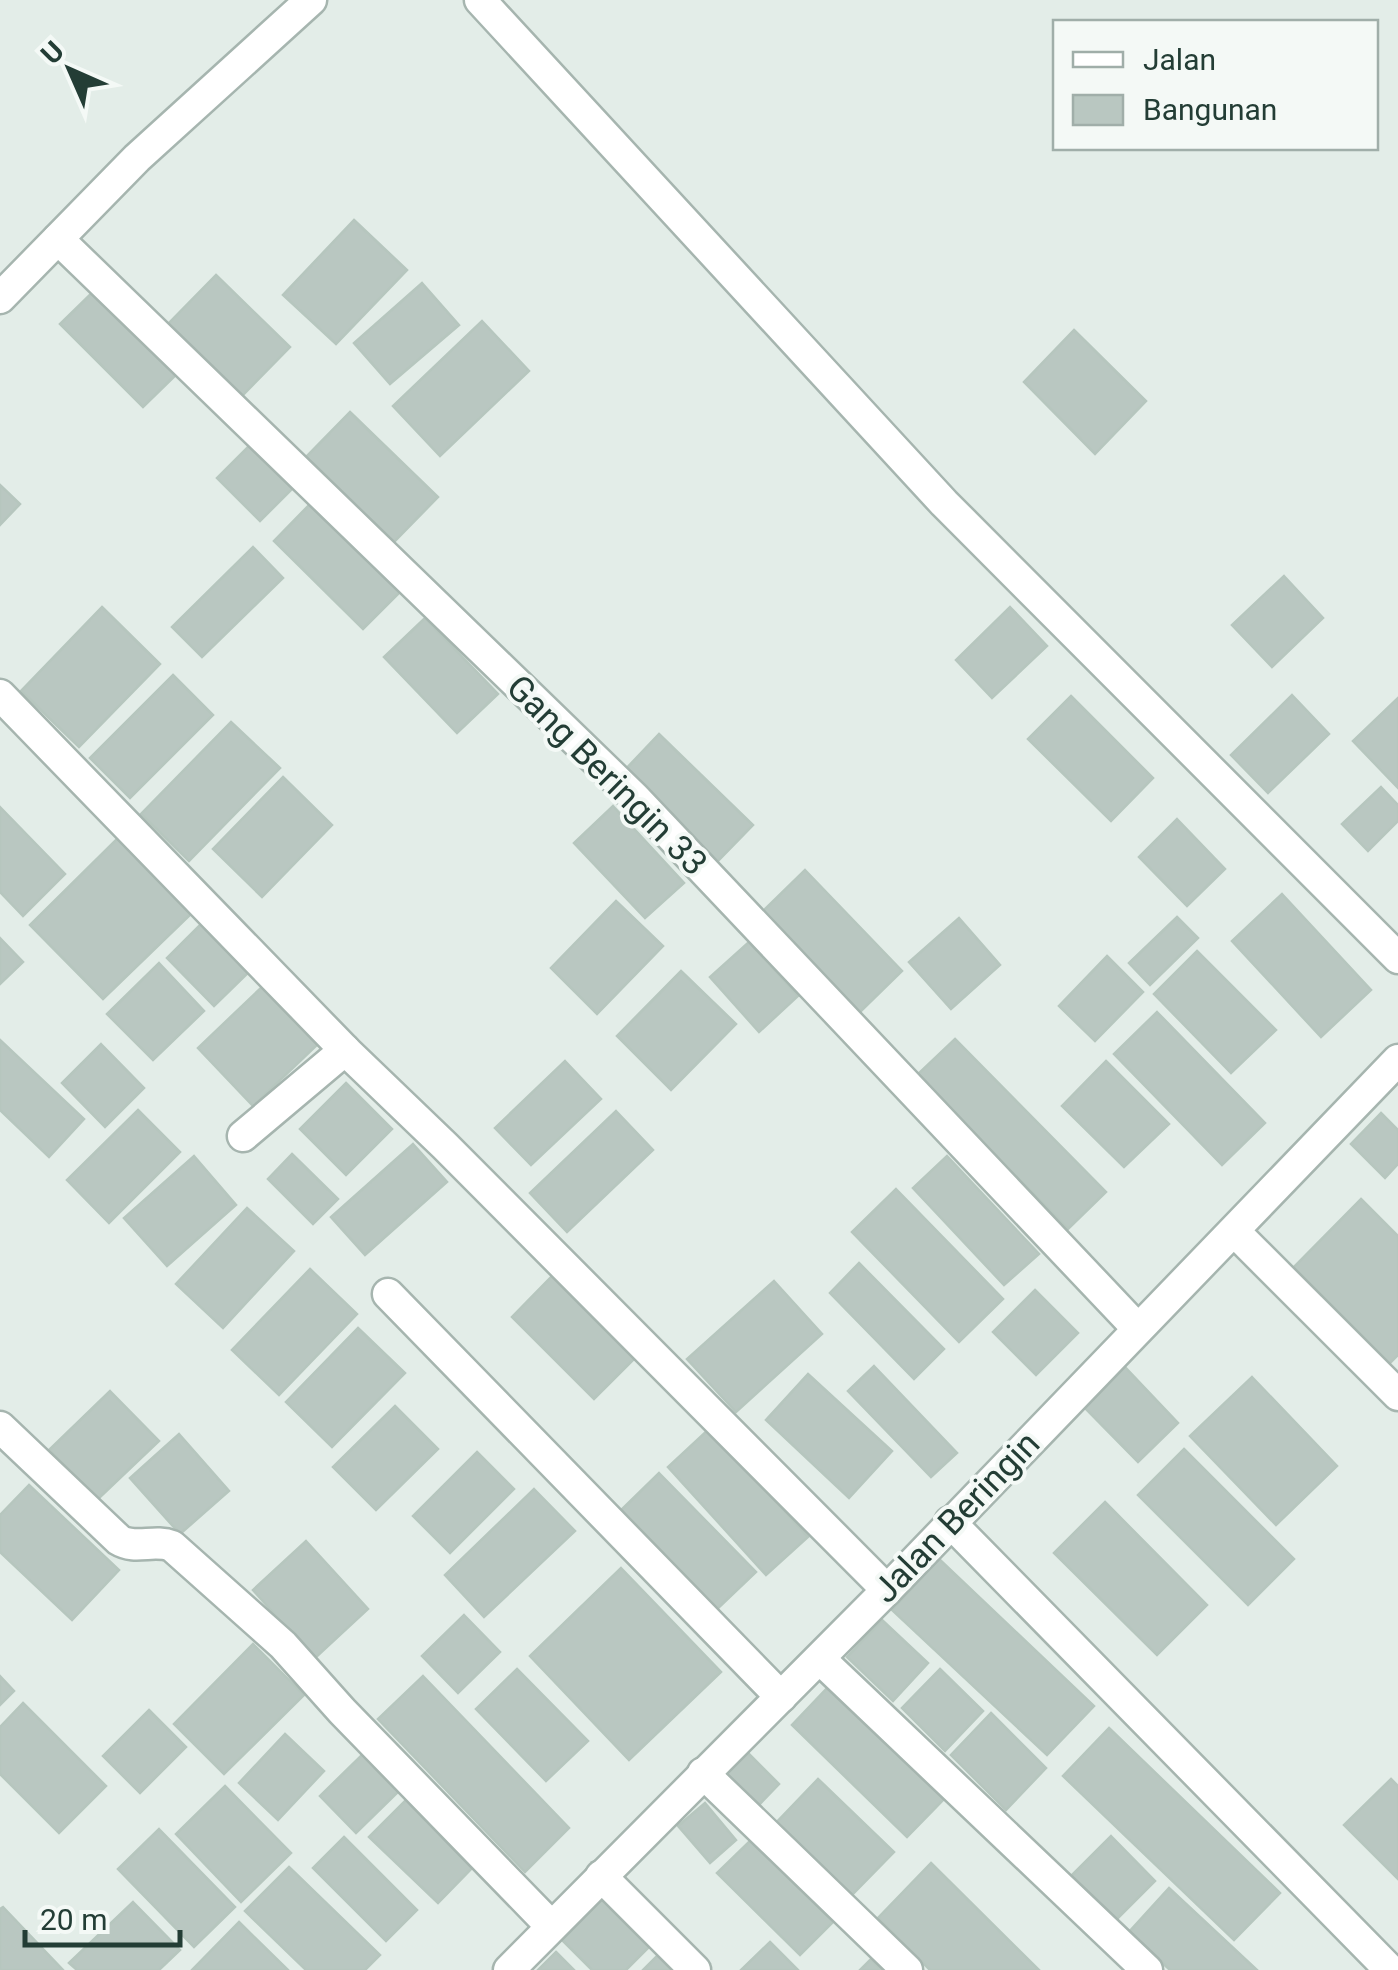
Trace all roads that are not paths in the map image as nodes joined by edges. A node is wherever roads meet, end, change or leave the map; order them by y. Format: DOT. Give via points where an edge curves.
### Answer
graph roads {
  1 [pos="311,0"];
  2 [pos="480,0"];
  3 [pos="58,240"];
  4 [pos="0,298"];
  5 [pos="0,695"];
  6 [pos="1398,958"];
  7 [pos="344,1050"];
  8 [pos="1396,1066"];
  9 [pos="243,1136"];
  10 [pos="1235,1232"];
  11 [pos="388,1294"];
  12 [pos="1137,1328"];
  13 [pos="1398,1395"];
  14 [pos="0,1426"];
  15 [pos="950,1522"];
  16 [pos="887,1590"];
  17 [pos="820,1659"];
  18 [pos="781,1697"];
  19 [pos="704,1773"];
  20 [pos="601,1876"];
  21 [pos="552,1926"];
  22 [pos="509,1970"];
  23 [pos="696,1970"];
  24 [pos="908,1970"];
  25 [pos="1147,1970"];
  26 [pos="1390,1970"];
  1 -- 3 [label="street" via="137,158"];
  2 -- 6 [label="street" via="944,502"];
  3 -- 4 [label="street"];
  3 -- 12 [label="street, Gang Beringin 33" via="635,798"];
  5 -- 7 [label="street"];
  7 -- 9 [label="street"];
  7 -- 16 [label="street"];
  8 -- 10 [label="street, Jalan Beringin"];
  10 -- 12 [label="street, Jalan Beringin"];
  10 -- 13 [label="street"];
  11 -- 18 [label="street"];
  12 -- 15 [label="street, Jalan Beringin"];
  14 -- 21 [label="street" via="119,1540 172,1546 242,1605"];
  15 -- 16 [label="street, Jalan Beringin"];
  15 -- 26 [label="street"];
  16 -- 17 [label="street, Jalan Beringin"];
  17 -- 18 [label="street, Jalan Beringin"];
  17 -- 25 [label="street"];
  18 -- 19 [label="street, Jalan Beringin"];
  19 -- 20 [label="street, Jalan Beringin"];
  19 -- 24 [label="street"];
  20 -- 21 [label="street, Jalan Beringin"];
  20 -- 23 [label="street"];
  21 -- 22 [label="street, Jalan Beringin"];
}
